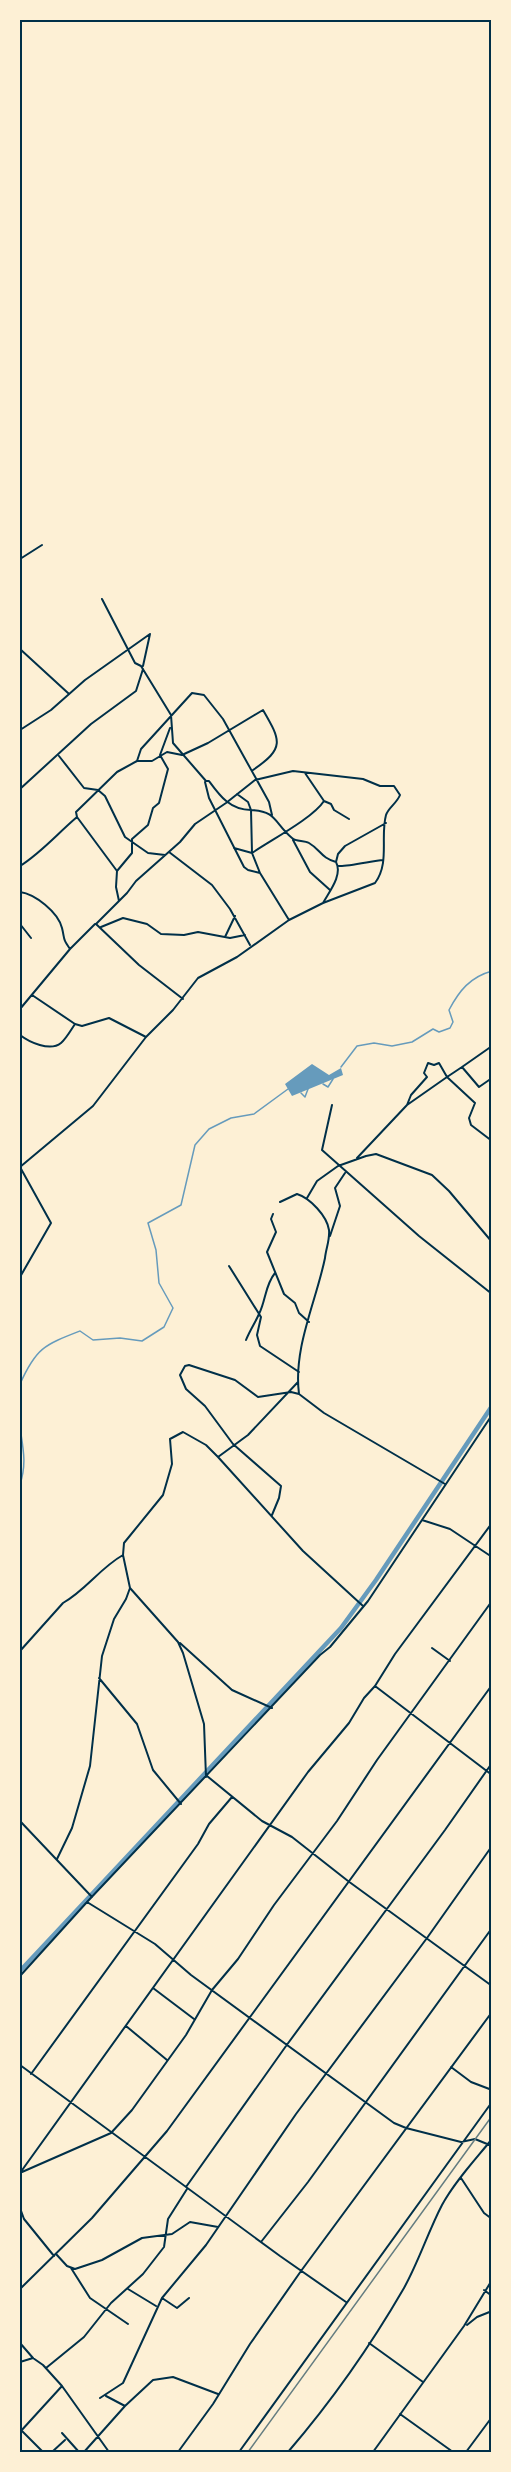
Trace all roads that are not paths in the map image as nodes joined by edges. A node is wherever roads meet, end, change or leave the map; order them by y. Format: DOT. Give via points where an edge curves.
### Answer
graph roads {
  1 [pos="42,545"];
  2 [pos="20,559"];
  3 [pos="102,599"];
  4 [pos="20,649"];
  5 [pos="127,649"];
  6 [pos="142,668"];
  7 [pos="68,693"];
  8 [pos="171,716"];
  9 [pos="20,724"];
  10 [pos="170,728"];
  11 [pos="229,730"];
  12 [pos="58,755"];
  13 [pos="160,755"];
  14 [pos="182,755"];
  15 [pos="137,761"];
  16 [pos="252,771"];
  17 [pos="305,773"];
  18 [pos="205,779"];
  19 [pos="255,780"];
  20 [pos="20,789"];
  21 [pos="98,790"];
  22 [pos="237,794"];
  23 [pos="324,801"];
  24 [pos="226,803"];
  25 [pos="214,810"];
  26 [pos="251,810"];
  27 [pos="273,815"];
  28 [pos="77,817"];
  29 [pos="348,819"];
  30 [pos="386,824"];
  31 [pos="284,831"];
  32 [pos="293,840"];
  33 [pos="131,841"];
  34 [pos="234,848"];
  35 [pos="169,852"];
  36 [pos="252,853"];
  37 [pos="165,855"];
  38 [pos="383,860"];
  39 [pos="337,864"];
  40 [pos="20,866"];
  41 [pos="117,871"];
  42 [pos="260,873"];
  43 [pos="330,890"];
  44 [pos="20,892"];
  45 [pos="119,901"];
  46 [pos="323,903"];
  47 [pos="235,916"];
  48 [pos="290,920"];
  49 [pos="20,924"];
  50 [pos="96,924"];
  51 [pos="101,927"];
  52 [pos="245,935"];
  53 [pos="31,938"];
  54 [pos="225,938"];
  55 [pos="251,946"];
  56 [pos="70,949"];
  57 [pos="32,995"];
  58 [pos="183,999"];
  59 [pos="20,1007"];
  60 [pos="75,1024"];
  61 [pos="20,1035"];
  62 [pos="146,1037"];
  63 [pos="492,1046"];
  64 [pos="462,1067"];
  65 [pos="447,1077"];
  66 [pos="492,1078"];
  67 [pos="332,1105"];
  68 [pos="407,1105"];
  69 [pos="492,1141"];
  70 [pos="355,1160"];
  71 [pos="338,1166"];
  72 [pos="20,1167"];
  73 [pos="346,1172"];
  74 [pos="307,1198"];
  75 [pos="280,1202"];
  76 [pos="273,1214"];
  77 [pos="329,1238"];
  78 [pos="492,1242"];
  79 [pos="228,1266"];
  80 [pos="274,1273"];
  81 [pos="20,1277"];
  82 [pos="491,1292"];
  83 [pos="259,1314"];
  84 [pos="309,1322"];
  85 [pos="246,1340"];
  86 [pos="299,1372"];
  87 [pos="298,1382"];
  88 [pos="291,1392"];
  89 [pos="299,1394"];
  90 [pos="492,1415"];
  91 [pos="233,1444"];
  92 [pos="218,1457"];
  93 [pos="445,1484"];
  94 [pos="271,1517"];
  95 [pos="422,1520"];
  96 [pos="492,1523"];
  97 [pos="476,1545"];
  98 [pos="123,1555"];
  99 [pos="492,1557"];
  100 [pos="130,1588"];
  101 [pos="492,1601"];
  102 [pos="363,1606"];
  103 [pos="178,1642"];
  104 [pos="432,1648"];
  105 [pos="20,1651"];
  106 [pos="450,1661"];
  107 [pos="99,1678"];
  108 [pos="492,1685"];
  109 [pos="375,1686"];
  110 [pos="272,1708"];
  111 [pos="413,1713"];
  112 [pos="449,1742"];
  113 [pos="492,1763"];
  114 [pos="486,1771"];
  115 [pos="492,1775"];
  116 [pos="207,1777"];
  117 [pos="232,1797"];
  118 [pos="181,1804"];
  119 [pos="20,1821"];
  120 [pos="271,1825"];
  121 [pos="492,1846"];
  122 [pos="313,1853"];
  123 [pos="57,1859"];
  124 [pos="348,1881"];
  125 [pos="92,1897"];
  126 [pos="87,1902"];
  127 [pos="387,1908"];
  128 [pos="492,1928"];
  129 [pos="136,1930"];
  130 [pos="427,1938"];
  131 [pos="174,1958"];
  132 [pos="464,1967"];
  133 [pos="20,1976"];
  134 [pos="492,1986"];
  135 [pos="153,1988"];
  136 [pos="212,1990"];
  137 [pos="492,2012"];
  138 [pos="251,2018"];
  139 [pos="194,2019"];
  140 [pos="126,2026"];
  141 [pos="286,2046"];
  142 [pos="167,2060"];
  143 [pos="20,2065"];
  144 [pos="451,2067"];
  145 [pos="31,2074"];
  146 [pos="327,2075"];
  147 [pos="492,2090"];
  148 [pos="492,2102"];
  149 [pos="70,2103"];
  150 [pos="366,2103"];
  151 [pos="406,2128"];
  152 [pos="111,2133"];
  153 [pos="492,2139"];
  154 [pos="461,2142"];
  155 [pos="488,2144"];
  156 [pos="492,2146"];
  157 [pos="146,2157"];
  158 [pos="20,2173"];
  159 [pos="461,2178"];
  160 [pos="187,2188"];
  161 [pos="20,2208"];
  162 [pos="226,2217"];
  163 [pos="492,2219"];
  164 [pos="218,2227"];
  165 [pos="166,2235"];
  166 [pos="261,2242"];
  167 [pos="55,2255"];
  168 [pos="71,2268"];
  169 [pos="301,2271"];
  170 [pos="492,2280"];
  171 [pos="20,2289"];
  172 [pos="128,2289"];
  173 [pos="484,2290"];
  174 [pos="492,2296"];
  175 [pos="162,2298"];
  176 [pos="189,2298"];
  177 [pos="346,2302"];
  178 [pos="157,2306"];
  179 [pos="107,2309"];
  180 [pos="492,2311"];
  181 [pos="128,2324"];
  182 [pos="464,2326"];
  183 [pos="20,2343"];
  184 [pos="369,2343"];
  185 [pos="33,2358"];
  186 [pos="20,2362"];
  187 [pos="46,2368"];
  188 [pos="423,2382"];
  189 [pos="62,2386"];
  190 [pos="218,2394"];
  191 [pos="106,2396"];
  192 [pos="100,2398"];
  193 [pos="125,2406"];
  194 [pos="400,2414"];
  195 [pos="492,2417"];
  196 [pos="20,2431"];
  197 [pos="62,2433"];
  198 [pos="97,2437"];
  199 [pos="66,2439"];
  200 [pos="182,2447"];
  201 [pos="43,2452"];
  202 [pos="52,2452"];
  203 [pos="79,2452"];
  204 [pos="84,2452"];
  205 [pos="109,2452"];
  206 [pos="178,2452"];
  207 [pos="187,2452"];
  208 [pos="239,2452"];
  209 [pos="288,2452"];
  210 [pos="373,2452"];
  211 [pos="453,2452"];
  212 [pos="466,2452"];
  1 -- 2 [label="street"];
  3 -- 5 [label="street"];
  4 -- 7 [label="street"];
  5 -- 6 [label="street"];
  5 -- 6 [label="street" via="150,634"];
  5 -- 7 [label="street"];
  6 -- 8 [label="street"];
  6 -- 12 [label="street" via="136,691 91,724"];
  7 -- 9 [label="street" via="51,710 20,730"];
  8 -- 10 [label="street"];
  8 -- 11 [label="street" via="188,696 204,694"];
  8 -- 15 [label="street" via="141,749"];
  10 -- 13 [label="street"];
  10 -- 14 [label="street" via="172,741"];
  11 -- 14 [label="street"];
  11 -- 16 [label="street"];
  11 -- 16 [label="street" via="263,710 275,731 276,750"];
  12 -- 20 [label="street"];
  12 -- 21 [label="street" via="84,788"];
  13 -- 14 [label="street"];
  13 -- 15 [label="street" via="152,761"];
  13 -- 33 [label="street" via="168,769 159,802 148,825"];
  14 -- 18 [label="street"];
  15 -- 21 [label="street" via="117,772"];
  16 -- 19 [label="street"];
  17 -- 19 [label="street" via="287,771"];
  17 -- 23 [label="street"];
  17 -- 30 [label="street" via="394,786 400,795 386,814"];
  18 -- 24 [label="street"];
  18 -- 25 [label="street"];
  19 -- 22 [label="street"];
  19 -- 27 [label="street"];
  21 -- 28 [label="street" via="77,810"];
  21 -- 33 [label="street" via="108,802 123,836"];
  22 -- 24 [label="street"];
  22 -- 26 [label="street"];
  23 -- 29 [label="street"];
  23 -- 31 [label="street"];
  24 -- 25 [label="street"];
  24 -- 26 [label="street"];
  25 -- 34 [label="street"];
  25 -- 35 [label="street"];
  26 -- 27 [label="street"];
  26 -- 36 [label="street"];
  27 -- 31 [label="street"];
  28 -- 40 [label="street"];
  28 -- 41 [label="street"];
  30 -- 38 [label="street"];
  30 -- 39 [label="street" via="345,846 338,854"];
  31 -- 32 [label="street"];
  31 -- 36 [label="street"];
  32 -- 39 [label="street" via="308,842 324,858"];
  32 -- 43 [label="street" via="310,872"];
  33 -- 37 [label="street" via="152,854"];
  33 -- 41 [label="street" via="132,853"];
  34 -- 36 [label="street"];
  34 -- 42 [label="street" via="246,869"];
  35 -- 37 [label="street"];
  35 -- 47 [label="street" via="212,885"];
  36 -- 42 [label="street"];
  37 -- 45 [label="street"];
  38 -- 39 [label="street" via="344,867"];
  38 -- 46 [label="street" via="375,883"];
  39 -- 43 [label="street" via="338,874"];
  41 -- 45 [label="street"];
  42 -- 48 [label="street"];
  43 -- 46 [label="street"];
  44 -- 56 [label="street" via="41,900 61,926 62,937"];
  45 -- 50 [label="street"];
  46 -- 48 [label="street"];
  47 -- 52 [label="street"];
  47 -- 54 [label="street"];
  48 -- 55 [label="street"];
  49 -- 53 [label="street"];
  50 -- 51 [label="street"];
  50 -- 56 [label="street"];
  51 -- 54 [label="street" via="123,918 144,923 159,934 198,932"];
  51 -- 58 [label="street" via="139,965"];
  52 -- 54 [label="street"];
  52 -- 55 [label="street"];
  55 -- 58 [label="street" via="198,978"];
  56 -- 57 [label="street"];
  57 -- 59 [label="street"];
  57 -- 60 [label="street"];
  58 -- 62 [label="street"];
  60 -- 61 [label="street" via="62,1042 53,1046 30,1042"];
  60 -- 62 [label="street" via="82,1026 109,1018"];
  62 -- 72 [label="street" via="93,1106"];
  63 -- 64 [label="street"];
  64 -- 65 [label="street"];
  64 -- 66 [label="street" via="479,1087"];
  65 -- 68 [label="street"];
  65 -- 68 [label="street" via="439,1063 428,1063 424,1072 428,1077"];
  65 -- 69 [label="street" via="475,1103 470,1112 471,1125"];
  67 -- 71 [label="street" via="322,1150"];
  68 -- 70 [label="street"];
  70 -- 71 [label="street"];
  70 -- 78 [label="street" via="376,1154 432,1175"];
  71 -- 73 [label="street"];
  71 -- 74 [label="street" via="317,1181"];
  72 -- 81 [label="street" via="51,1223"];
  73 -- 77 [label="street" via="335,1188 340,1206"];
  73 -- 82 [label="street"];
  74 -- 75 [label="street" via="297,1194"];
  74 -- 77 [label="street" via="327,1222"];
  76 -- 80 [label="street" via="276,1232 267,1252"];
  77 -- 84 [label="street"];
  79 -- 83 [label="street"];
  80 -- 83 [label="street"];
  80 -- 84 [label="street" via="284,1294"];
  83 -- 85 [label="street"];
  83 -- 86 [label="street" via="260,1346"];
  84 -- 86 [label="street"];
  86 -- 87 [label="street"];
  87 -- 88 [label="street"];
  87 -- 89 [label="street"];
  88 -- 89 [label="street"];
  88 -- 91 [label="street" via="249,1435"];
  88 -- 91 [label="street" via="258,1397 235,1380 184,1366 180,1375 186,1389 205,1406"];
  89 -- 93 [label="street" via="324,1413"];
  90 -- 93 [label="street"];
  91 -- 92 [label="street"];
  91 -- 94 [label="street" via="281,1486"];
  92 -- 94 [label="street"];
  92 -- 98 [label="street" via="187,1433 170,1439 172,1464 163,1495 124,1543"];
  93 -- 95 [label="street"];
  94 -- 102 [label="street"];
  95 -- 97 [label="street" via="450,1529"];
  95 -- 102 [label="street"];
  96 -- 97 [label="street"];
  97 -- 99 [label="street"];
  97 -- 109 [label="street"];
  98 -- 100 [label="street"];
  98 -- 105 [label="street" via="63,1603"];
  100 -- 103 [label="street"];
  100 -- 107 [label="street" via="109,1632"];
  101 -- 106 [label="street"];
  102 -- 110 [label="street"];
  103 -- 110 [label="street" via="232,1690"];
  103 -- 116 [label="street" via="204,1724"];
  104 -- 106 [label="street"];
  106 -- 111 [label="street"];
  107 -- 118 [label="street" via="137,1724 153,1770"];
  107 -- 123 [label="street" via="88,1776 72,1828"];
  108 -- 112 [label="street"];
  109 -- 111 [label="street"];
  109 -- 120 [label="street"];
  110 -- 116 [label="street"];
  111 -- 112 [label="street"];
  111 -- 122 [label="street"];
  112 -- 114 [label="street"];
  112 -- 124 [label="street"];
  113 -- 114 [label="street"];
  114 -- 115 [label="street"];
  114 -- 127 [label="street"];
  116 -- 117 [label="street"];
  116 -- 118 [label="street"];
  117 -- 120 [label="street"];
  117 -- 129 [label="street"];
  118 -- 125 [label="street"];
  119 -- 123 [label="street"];
  120 -- 122 [label="street"];
  120 -- 131 [label="street"];
  121 -- 130 [label="street"];
  122 -- 124 [label="street"];
  122 -- 136 [label="street"];
  123 -- 125 [label="street"];
  124 -- 127 [label="street"];
  124 -- 138 [label="street"];
  125 -- 126 [label="street"];
  126 -- 129 [label="street"];
  126 -- 133 [label="street"];
  127 -- 130 [label="street"];
  127 -- 141 [label="street"];
  128 -- 132 [label="street"];
  129 -- 131 [label="street"];
  129 -- 145 [label="street"];
  130 -- 132 [label="street"];
  130 -- 146 [label="street"];
  131 -- 135 [label="street"];
  131 -- 136 [label="street"];
  132 -- 134 [label="street"];
  132 -- 150 [label="street"];
  135 -- 139 [label="street"];
  135 -- 140 [label="street"];
  136 -- 138 [label="street"];
  136 -- 139 [label="street"];
  137 -- 144 [label="street"];
  138 -- 141 [label="street"];
  138 -- 157 [label="street"];
  139 -- 142 [label="street"];
  140 -- 142 [label="street"];
  140 -- 149 [label="street"];
  141 -- 146 [label="street"];
  141 -- 160 [label="street"];
  142 -- 152 [label="street"];
  143 -- 145 [label="street"];
  144 -- 147 [label="street" via="471,2082"];
  144 -- 151 [label="street"];
  145 -- 149 [label="street"];
  146 -- 150 [label="street"];
  146 -- 162 [label="street"];
  148 -- 154 [label="street"];
  149 -- 152 [label="street"];
  149 -- 158 [label="street"];
  150 -- 151 [label="street"];
  150 -- 166 [label="street"];
  151 -- 154 [label="street"];
  151 -- 169 [label="street"];
  152 -- 157 [label="street"];
  152 -- 158 [label="street"];
  153 -- 155 [label="street"];
  154 -- 155 [label="street" via="475,2139"];
  154 -- 177 [label="street"];
  155 -- 156 [label="street"];
  155 -- 159 [label="street"];
  157 -- 160 [label="street"];
  157 -- 167 [label="street"];
  159 -- 163 [label="street"];
  159 -- 184 [label="street" via="443,2203 403,2290"];
  160 -- 162 [label="street"];
  160 -- 165 [label="street" via="168,2219"];
  161 -- 167 [label="street" via="24,2219"];
  162 -- 164 [label="street"];
  162 -- 166 [label="street"];
  164 -- 165 [label="street" via="190,2222"];
  164 -- 175 [label="street"];
  165 -- 168 [label="street" via="142,2238 102,2260"];
  165 -- 172 [label="street" via="162,2251"];
  166 -- 169 [label="street"];
  167 -- 168 [label="street"];
  167 -- 171 [label="street"];
  168 -- 179 [label="street" via="90,2298"];
  169 -- 177 [label="street"];
  169 -- 190 [label="street"];
  170 -- 173 [label="street"];
  172 -- 178 [label="street"];
  172 -- 179 [label="street"];
  173 -- 174 [label="street"];
  173 -- 182 [label="street"];
  175 -- 176 [label="street" via="177,2308"];
  175 -- 178 [label="street"];
  177 -- 208 [label="street"];
  178 -- 191 [label="street" via="123,2383"];
  179 -- 181 [label="street"];
  179 -- 187 [label="street" via="84,2337"];
  180 -- 182 [label="street"];
  182 -- 188 [label="street"];
  183 -- 185 [label="street"];
  184 -- 188 [label="street"];
  184 -- 209 [label="street"];
  185 -- 186 [label="street"];
  185 -- 187 [label="street"];
  187 -- 189 [label="street"];
  188 -- 194 [label="street"];
  189 -- 196 [label="street"];
  189 -- 198 [label="street"];
  190 -- 193 [label="street" via="169,2376 148,2383"];
  190 -- 200 [label="street"];
  191 -- 192 [label="street"];
  191 -- 193 [label="street"];
  193 -- 198 [label="street"];
  194 -- 210 [label="street"];
  194 -- 211 [label="street"];
  195 -- 212 [label="street"];
  196 -- 201 [label="street"];
  197 -- 199 [label="street"];
  198 -- 204 [label="street"];
  198 -- 205 [label="street"];
  199 -- 202 [label="street"];
  199 -- 203 [label="street"];
  200 -- 206 [label="street"];
  200 -- 207 [label="street"];
}
